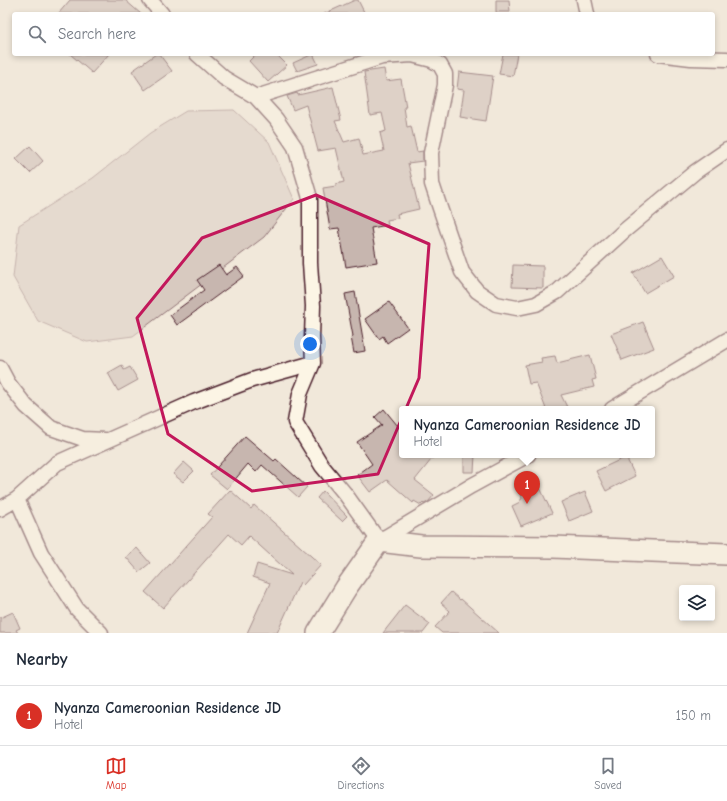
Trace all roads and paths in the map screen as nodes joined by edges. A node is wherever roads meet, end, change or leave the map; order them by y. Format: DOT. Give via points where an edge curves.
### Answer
graph roads {
  1 [pos="150,0"];
  2 [pos="584,0"];
  3 [pos="160,12"];
  4 [pos="587,12"];
  5 [pos="199,56"];
  6 [pos="397,56"];
  7 [pos="416,56"];
  8 [pos="674,56"];
  9 [pos="727,59"];
  10 [pos="256,97"];
  11 [pos="727,150"];
  12 [pos="727,340"];
  13 [pos="313,363"];
  14 [pos="0,368"];
  15 [pos="617,406"];
  16 [pos="106,440"];
  17 [pos="522,458"];
  18 [pos="17,499"];
  19 [pos="0,509"];
  20 [pos="379,541"];
  21 [pos="727,554"];
  22 [pos="101,633"];
  23 [pos="318,633"];
  1 -- 3 [label="street"];
  2 -- 4 [label="street"];
  5 -- 10 [label="street" via="224,78"];
  6 -- 10 [label="street" via="382,57"];
  7 -- 11 [label="street" via="432,60 440,65 445,74 431,153 432,184 462,272 477,291 496,304 518,308 536,304 558,292 624,231 695,172"];
  8 -- 9 [label="street"];
  10 -- 13 [label="street" via="276,119 295,147 310,198"];
  12 -- 15 [label="street"];
  13 -- 16 [label="street" via="252,380"];
  13 -- 20 [label="street" via="300,394 295,422 322,466"];
  14 -- 16 [label="street" via="26,406 51,428 83,438"];
  16 -- 18 [label="street" via="57,462"];
  17 -- 20 [label="street" via="470,486"];
  18 -- 19 [label="street"];
  18 -- 22 [label="street" via="41,553 77,609"];
  20 -- 21 [label="main road" via="421,546"];
  20 -- 23 [label="main road"];
}
